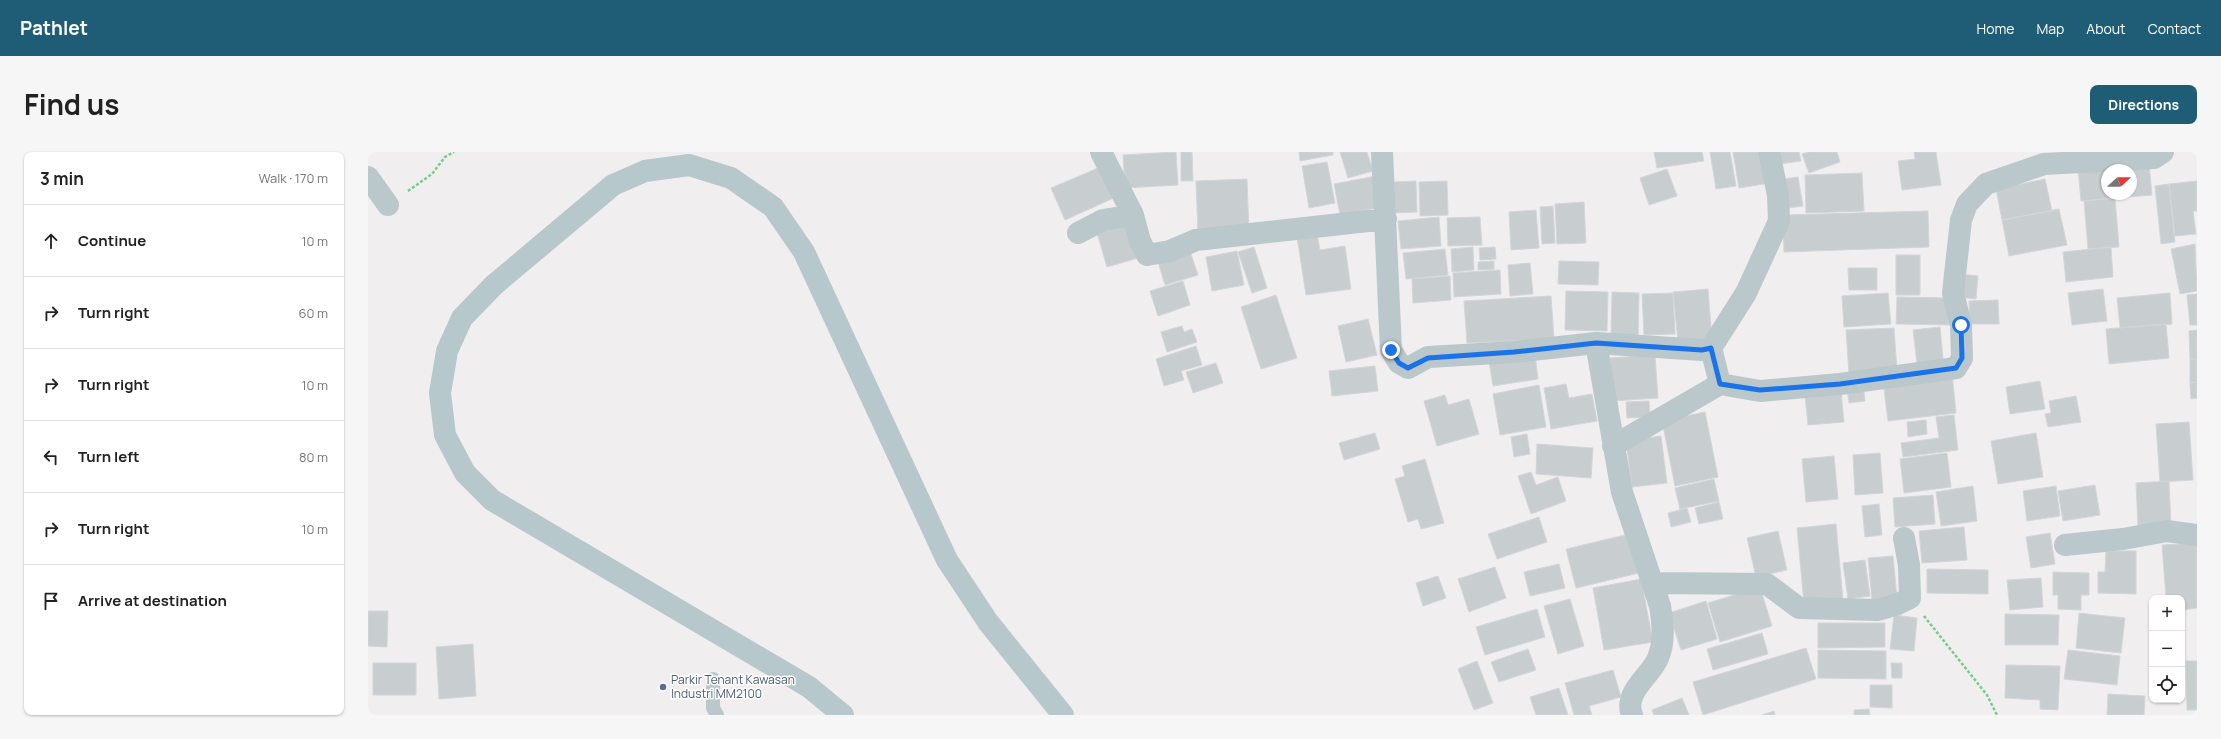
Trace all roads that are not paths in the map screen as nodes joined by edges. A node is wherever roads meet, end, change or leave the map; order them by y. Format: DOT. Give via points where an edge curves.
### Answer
graph roads {
  1 [pos="1101,152"];
  2 [pos="1382,152"];
  3 [pos="1769,152"];
  4 [pos="2163,152"];
  5 [pos="368,177"];
  6 [pos="388,205"];
  7 [pos="1133,215"];
  8 [pos="1386,219"];
  9 [pos="1078,233"];
  10 [pos="1596,343"];
  11 [pos="1711,348"];
  12 [pos="1720,384"];
  13 [pos="1613,446"];
  14 [pos="2197,535"];
  15 [pos="1904,538"];
  16 [pos="2065,545"];
  17 [pos="1652,583"];
  18 [pos="714,679"];
  19 [pos="717,715"];
  20 [pos="843,715"];
  21 [pos="1063,715"];
  22 [pos="1632,715"];
  1 -- 7 [label="street"];
  2 -- 8 [label="street"];
  3 -- 11 [label="street" via="1778,195 1779,221 1746,293"];
  4 -- 12 [label="street" via="2154,158 2044,164 1986,184 1967,204 1961,220 1953,293 1961,325 1962,358 1956,368 1840,384 1760,390"];
  5 -- 6 [label="street"];
  7 -- 8 [label="street" via="1147,255 1170,251 1196,240"];
  7 -- 9 [label="street" via="1103,220"];
  8 -- 10 [label="street" via="1391,350 1399,363 1408,368 1428,358"];
  10 -- 11 [label="street" via="1702,350"];
  10 -- 13 [label="street"];
  11 -- 12 [label="street"];
  12 -- 13 [label="street"];
  13 -- 17 [label="street" via="1622,492"];
  14 -- 16 [label="street" via="2167,531"];
  15 -- 17 [label="street" via="1909,566 1910,598 1878,610 1799,608 1767,584"];
  17 -- 22 [label="street" via="1663,620 1662,647 1658,659 1630,702"];
  18 -- 19 [label="lane" via="713,708"];
  20 -- 21 [label="main road" via="810,687 492,500 465,473 445,435 440,393 447,351 462,318 494,285 613,185 645,171 689,165 731,178 773,207 804,252 946,560 988,622"];
}
